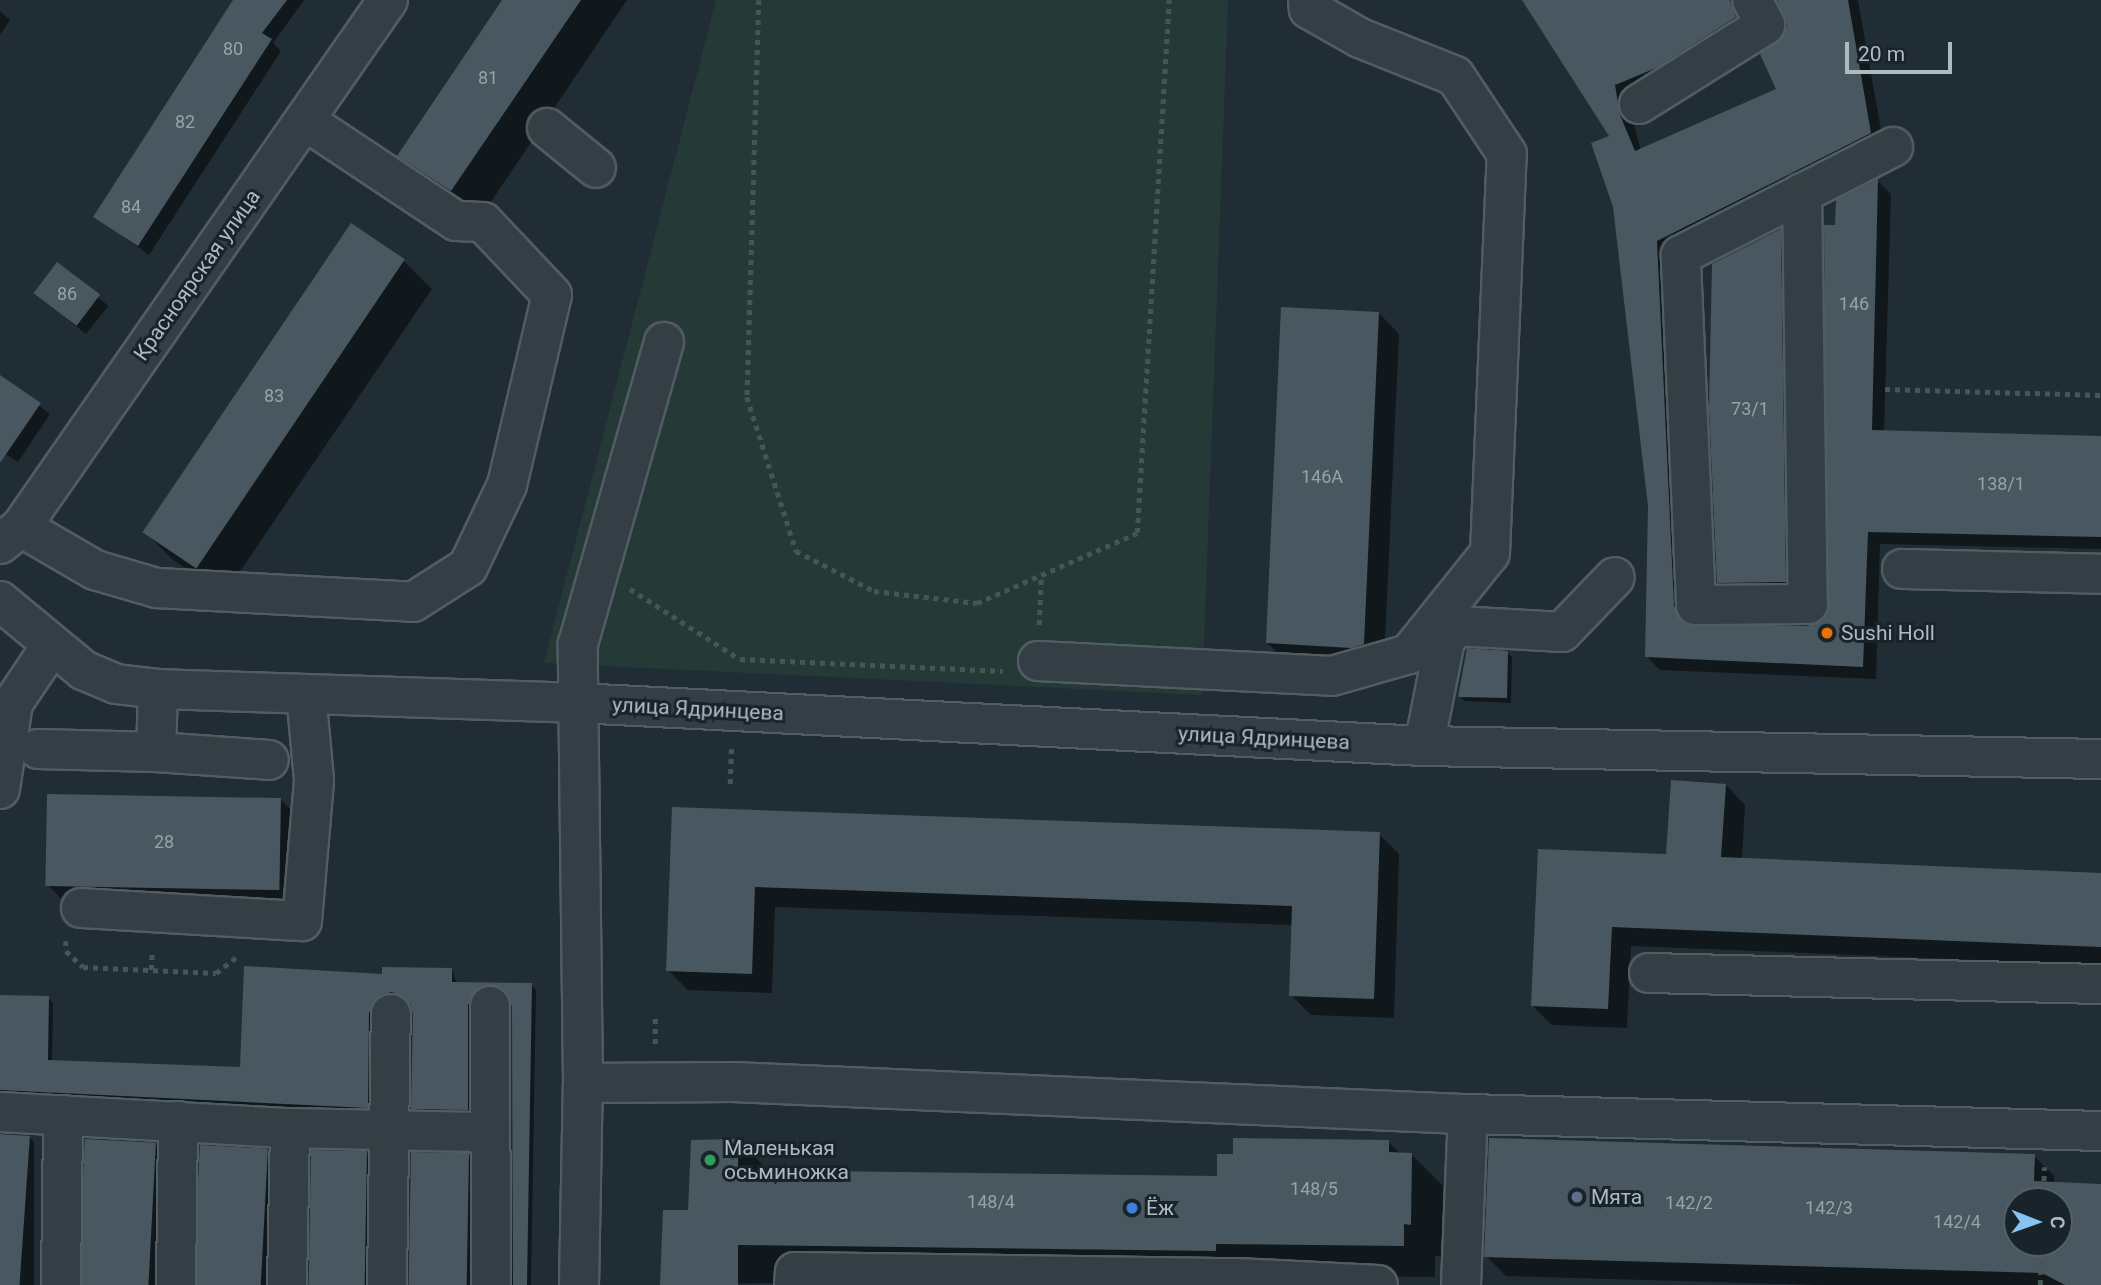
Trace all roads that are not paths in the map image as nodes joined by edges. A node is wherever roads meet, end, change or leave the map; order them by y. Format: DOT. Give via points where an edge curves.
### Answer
graph roads {
  1 [pos="388,0"];
  2 [pos="1308,0"];
  3 [pos="1752,0"];
  4 [pos="1639,104"];
  5 [pos="304,121"];
  6 [pos="547,128"];
  7 [pos="1893,147"];
  8 [pos="596,168"];
  9 [pos="1802,193"];
  10 [pos="664,342"];
  11 [pos="10,536"];
  12 [pos="1902,569"];
  13 [pos="2101,574"];
  14 [pos="1615,577"];
  15 [pos="0,601"];
  16 [pos="52,645"];
  17 [pos="1038,662"];
  18 [pos="158,689"];
  19 [pos="306,694"];
  20 [pos="577,703"];
  21 [pos="1424,746"];
  22 [pos="38,749"];
  23 [pos="156,752"];
  24 [pos="2101,758"];
  25 [pos="269,760"];
  26 [pos="0,789"];
  27 [pos="81,908"];
  28 [pos="1649,973"];
  29 [pos="2101,984"];
  30 [pos="490,1006"];
  31 [pos="391,1014"];
  32 [pos="583,1083"];
  33 [pos="0,1112"];
  34 [pos="63,1115"];
  35 [pos="1485,1115"];
  36 [pos="178,1121"];
  37 [pos="290,1128"];
  38 [pos="389,1130"];
  39 [pos="2101,1131"];
  40 [pos="488,1132"];
  41 [pos="61,1285"];
  42 [pos="176,1285"];
  43 [pos="287,1285"];
  44 [pos="387,1285"];
  45 [pos="491,1285"];
  46 [pos="579,1285"];
  47 [pos="794,1285"];
  48 [pos="1378,1285"];
  49 [pos="1461,1285"];
  1 -- 5 [label="street, Красноярская улица"];
  2 -- 17 [label="street" via="1309,9 1360,38 1455,76 1507,154 1490,553 1409,654 1332,676"];
  3 -- 4 [label="street" via="1765,25"];
  5 -- 11 [label="street, Красноярская улица"];
  5 -- 11 [label="street" via="456,221 483,222 552,295 507,485 468,567 413,601 157,588 95,570"];
  6 -- 8 [label="street"];
  7 -- 9 [label="street"];
  9 -- 9 [label="street" via="1681,255 1696,604 1808,604"];
  10 -- 20 [label="street" via="578,643"];
  12 -- 13 [label="street"];
  14 -- 21 [label="street" via="1562,632 1457,626 1445,640"];
  15 -- 16 [label="street, улица Ядринцева"];
  16 -- 18 [label="street, улица Ядринцева" via="82,670 116,684"];
  16 -- 26 [label="street" via="13,703"];
  18 -- 19 [label="street, улица Ядринцева"];
  18 -- 23 [label="street"];
  19 -- 20 [label="street, улица Ядринцева"];
  19 -- 27 [label="street" via="314,780 302,921"];
  20 -- 21 [label="street, улица Ядринцева"];
  20 -- 32 [label="street"];
  21 -- 24 [label="street, улица Ядринцева"];
  22 -- 23 [label="street"];
  23 -- 25 [label="street"];
  28 -- 29 [label="street"];
  30 -- 40 [label="street"];
  31 -- 38 [label="street"];
  32 -- 35 [label="street" via="733,1082"];
  32 -- 46 [label="street"];
  33 -- 34 [label="street"];
  34 -- 36 [label="street"];
  34 -- 41 [label="street"];
  35 -- 39 [label="street"];
  35 -- 49 [label="street" via="1468,1114"];
  36 -- 37 [label="street"];
  36 -- 42 [label="street"];
  37 -- 38 [label="street"];
  37 -- 43 [label="street"];
  38 -- 40 [label="street"];
  38 -- 44 [label="street"];
  40 -- 45 [label="street"];
  47 -- 48 [label="street" via="794,1272 1236,1278"];
}
